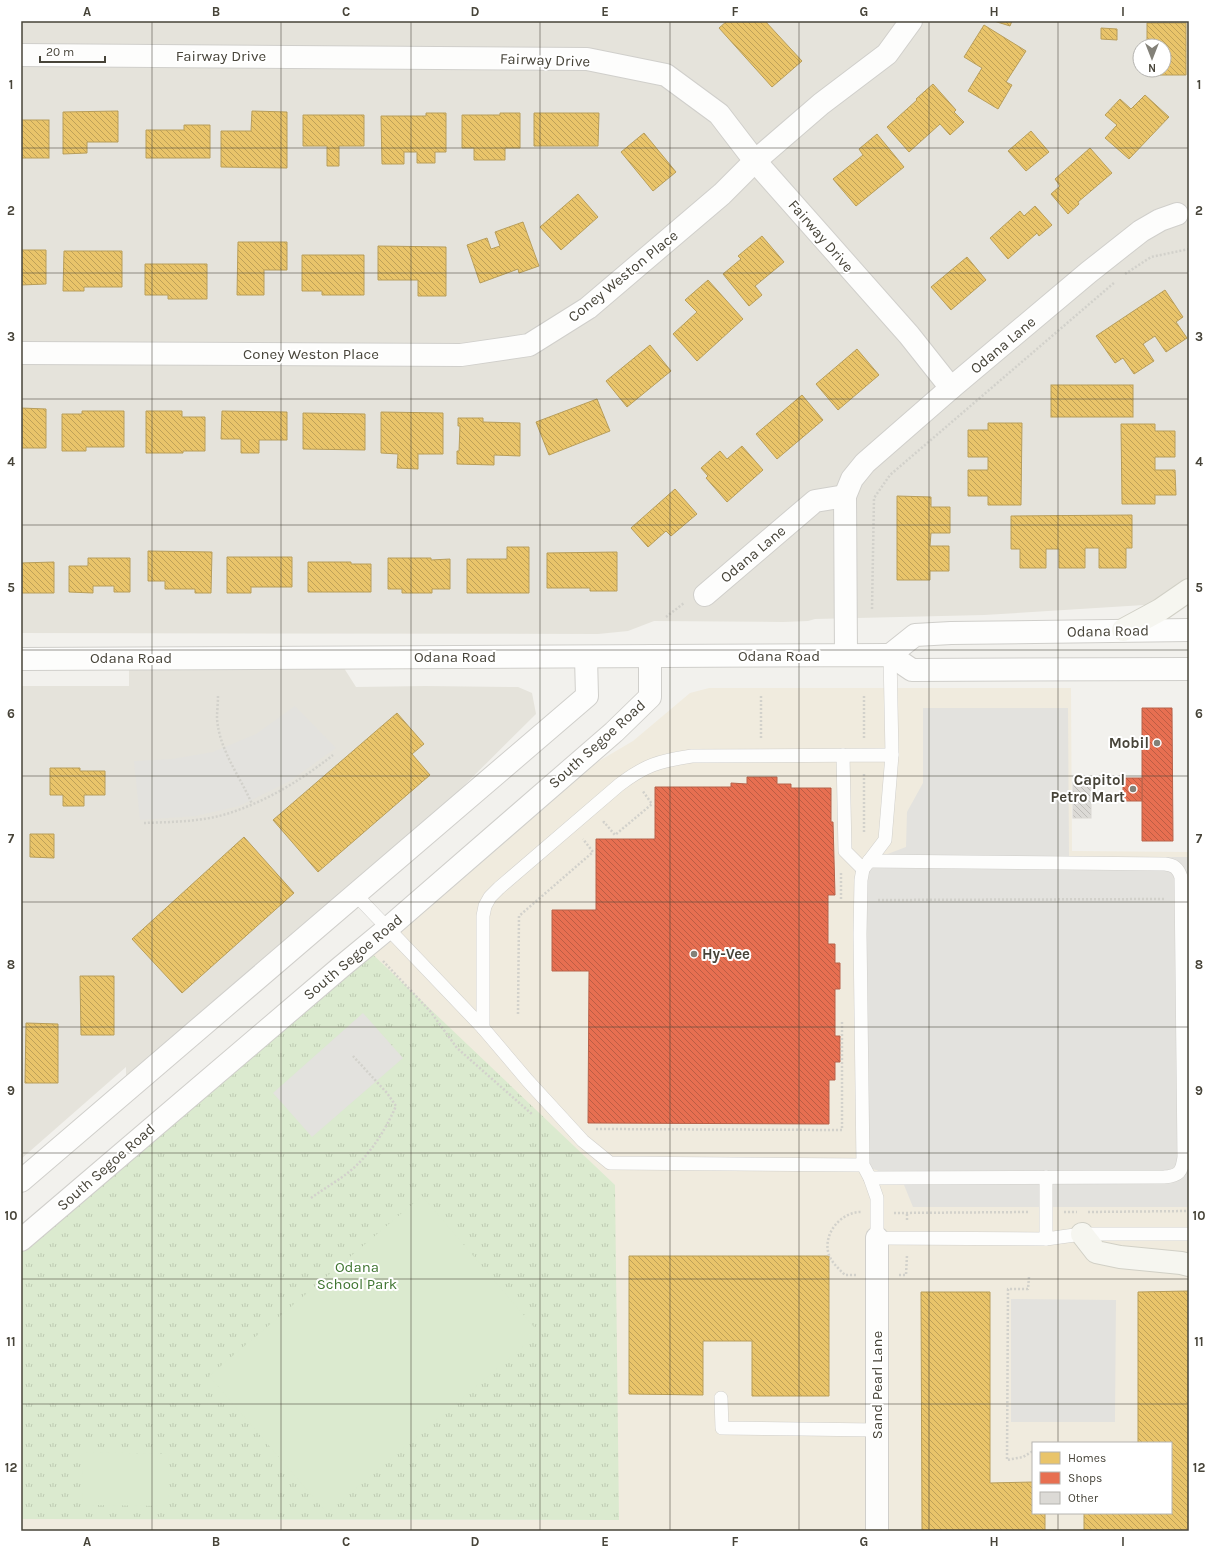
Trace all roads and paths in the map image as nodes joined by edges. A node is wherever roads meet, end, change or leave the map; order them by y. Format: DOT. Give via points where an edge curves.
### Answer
graph roads {
  1 [pos="911,21"];
  2 [pos="21,55"];
  3 [pos="755,161"];
  4 [pos="1177,214"];
  5 [pos="1189,249"];
  6 [pos="21,353"];
  7 [pos="951,388"];
  8 [pos="846,496"];
  9 [pos="1189,590"];
  10 [pos="705,595"];
  11 [pos="872,609"];
  12 [pos="1123,630"];
  13 [pos="1189,630"];
  14 [pos="890,655"];
  15 [pos="650,656"];
  16 [pos="846,656"];
  17 [pos="586,657"];
  18 [pos="21,659"];
  19 [pos="1189,669"];
  20 [pos="218,696"];
  21 [pos="761,696"];
  22 [pos="333,755"];
  23 [pos="761,755"];
  24 [pos="843,755"];
  25 [pos="892,755"];
  26 [pos="631,776"];
  27 [pos="252,804"];
  28 [pos="144,823"];
  29 [pos="598,826"];
  30 [pos="588,835"];
  31 [pos="866,865"];
  32 [pos="355,894"];
  33 [pos="1181,898"];
  34 [pos="876,900"];
  35 [pos="387,929"];
  36 [pos="383,961"];
  37 [pos="518,1014"];
  38 [pos="483,1028"];
  39 [pos="353,1056"];
  40 [pos="538,1120"];
  41 [pos="842,1130"];
  42 [pos="583,1141"];
  43 [pos="862,1165"];
  44 [pos="1046,1177"];
  45 [pos="870,1178"];
  46 [pos="21,1181"];
  47 [pos="311,1198"];
  48 [pos="1082,1234"];
  49 [pos="1189,1234"];
  50 [pos="878,1238"];
  51 [pos="1046,1239"];
  52 [pos="21,1240"];
  53 [pos="1189,1265"];
  54 [pos="1029,1277"];
  55 [pos="721,1398"];
  56 [pos="876,1430"];
  57 [pos="1032,1452"];
  58 [pos="877,1531"];
  1 -- 3 [label="street, Coney Weston Place" via="887,54 821,104"];
  2 -- 3 [label="street, Fairway Drive" via="588,59 666,75 719,114"];
  3 -- 6 [label="street, Coney Weston Place" via="722,194 588,308 529,345 461,355"];
  3 -- 7 [label="street, Fairway Drive" via="909,335"];
  4 -- 7 [label="street, Odana Lane" via="1140,231"];
  5 -- 11 [label="path" via="1151,257 1125,274 890,475 874,498"];
  7 -- 8 [label="street, Odana Lane" via="866,463 852,479"];
  8 -- 10 [label="street, Odana Lane" via="815,501"];
  8 -- 16 [label="street, Odana Lane"];
  9 -- 12 [label="main road" via="1160,610"];
  12 -- 13 [label="street, Odana Road"];
  12 -- 14 [label="street, Odana Road" via="915,635"];
  14 -- 16 [label="street, Odana Road"];
  14 -- 19 [label="street" via="912,670"];
  14 -- 25 [label="lane"];
  15 -- 16 [label="street, Odana Road"];
  15 -- 17 [label="street, Odana Road"];
  15 -- 35 [label="street, South Segoe Road" via="650,697 614,732"];
  17 -- 18 [label="street, Odana Road"];
  17 -- 32 [label="street" via="587,696"];
  20 -- 27 [label="path" via="217,718 220,734 229,760"];
  21 -- 23 [label="path"];
  22 -- 27 [label="path" via="290,786"];
  23 -- 24 [label="lane"];
  23 -- 26 [label="lane" via="692,756 666,760"];
  24 -- 25 [label="lane"];
  24 -- 31 [label="lane" via="845,851"];
  25 -- 31 [label="lane" via="885,840"];
  26 -- 29 [label="path" via="652,804 615,835 604,822"];
  26 -- 38 [label="lane" via="490,897 485,906 482,932"];
  27 -- 28 [label="path" via="222,816"];
  30 -- 37 [label="path" via="583,839 593,852 519,916"];
  31 -- 33 [label="lane" via="1058,862 1164,864 1172,865 1179,870"];
  31 -- 43 [label="lane" via="860,934"];
  32 -- 35 [label="lane"];
  32 -- 46 [label="street"];
  33 -- 34 [label="path"];
  33 -- 44 [label="lane" via="1183,1167 1179,1174 1164,1178"];
  35 -- 38 [label="lane"];
  35 -- 52 [label="street, South Segoe Road"];
  36 -- 40 [label="path" via="430,1011 457,1048"];
  38 -- 42 [label="lane" via="528,1082"];
  39 -- 47 [label="path" via="396,1106 380,1137 361,1161"];
  41 -- 42 [label="path" via="596,1129"];
  42 -- 43 [label="lane" via="610,1163"];
  43 -- 45 [label="lane"];
  44 -- 45 [label="lane"];
  44 -- 51 [label="lane"];
  45 -- 50 [label="lane" via="878,1198"];
  48 -- 49 [label="lane"];
  48 -- 51 [label="lane"];
  48 -- 53 [label="main road" via="1096,1252"];
  50 -- 51 [label="lane"];
  50 -- 56 [label="street, Sand Pearl Lane"];
  54 -- 57 [label="path" via="1028,1289 1008,1289 1007,1460 1023,1457"];
  55 -- 56 [label="lane" via="722,1428"];
  56 -- 58 [label="street, Sand Pearl Lane"];
}
